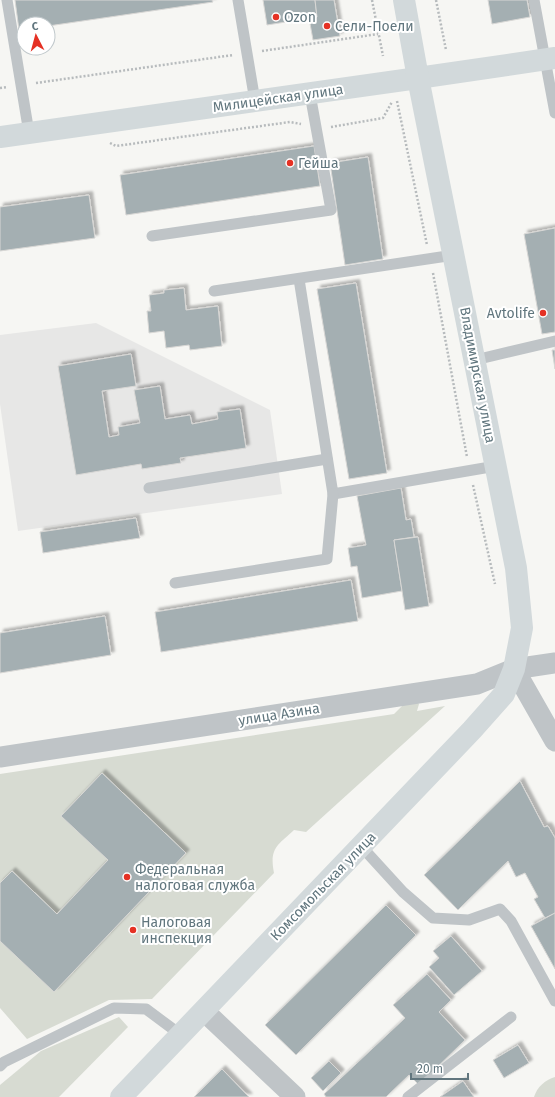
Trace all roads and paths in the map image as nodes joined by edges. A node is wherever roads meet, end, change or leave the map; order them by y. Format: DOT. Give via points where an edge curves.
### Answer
graph roads {
  1 [pos="7,0"];
  2 [pos="238,0"];
  3 [pos="372,0"];
  4 [pos="404,0"];
  5 [pos="436,0"];
  6 [pos="534,0"];
  7 [pos="378,34"];
  8 [pos="446,50"];
  9 [pos="247,53"];
  10 [pos="382,56"];
  11 [pos="550,58"];
  12 [pos="418,78"];
  13 [pos="21,85"];
  14 [pos="0,88"];
  15 [pos="310,94"];
  16 [pos="395,95"];
  17 [pos="255,101"];
  18 [pos="392,101"];
  19 [pos="555,113"];
  20 [pos="325,128"];
  21 [pos="29,133"];
  22 [pos="0,138"];
  23 [pos="152,236"];
  24 [pos="454,255"];
  25 [pos="430,258"];
  26 [pos="299,279"];
  27 [pos="214,292"];
  28 [pos="555,341"];
  29 [pos="475,360"];
  30 [pos="327,459"];
  31 [pos="496,466"];
  32 [pos="470,470"];
  33 [pos="149,488"];
  34 [pos="333,494"];
  35 [pos="175,583"];
  36 [pos="496,584"];
  37 [pos="555,663"];
  38 [pos="514,669"];
  39 [pos="555,741"];
  40 [pos="0,757"];
  41 [pos="361,846"];
  42 [pos="555,1001"];
  43 [pos="204,1011"];
  44 [pos="511,1018"];
  45 [pos="181,1035"];
  46 [pos="1,1062"];
  47 [pos="121,1097"];
  48 [pos="295,1097"];
  49 [pos="408,1097"];
  1 -- 13 [label="lane"];
  2 -- 9 [label="lane"];
  3 -- 7 [label="path"];
  4 -- 12 [label="main road, Владимирская улица"];
  5 -- 8 [label="path"];
  6 -- 11 [label="lane"];
  7 -- 9 [label="path"];
  7 -- 10 [label="path"];
  9 -- 13 [label="path"];
  9 -- 17 [label="lane"];
  11 -- 12 [label="main road, Милицейская улица"];
  11 -- 19 [label="lane"];
  12 -- 15 [label="main road, Милицейская улица"];
  12 -- 24 [label="main road, Владимирская улица"];
  13 -- 14 [label="path"];
  13 -- 21 [label="lane"];
  15 -- 17 [label="main road, Милицейская улица"];
  15 -- 23 [label="lane" via="332,210"];
  16 -- 25 [label="path"];
  17 -- 21 [label="main road, Милицейская улица"];
  18 -- 20 [label="path" via="383,118"];
  21 -- 22 [label="main road, Милицейская улица"];
  24 -- 25 [label="lane"];
  24 -- 29 [label="main road, Владимирская улица"];
  25 -- 26 [label="lane"];
  25 -- 32 [label="path"];
  26 -- 27 [label="lane"];
  26 -- 30 [label="lane"];
  28 -- 29 [label="lane"];
  29 -- 31 [label="main road, Владимирская улица"];
  30 -- 33 [label="lane"];
  30 -- 34 [label="lane"];
  31 -- 32 [label="lane"];
  31 -- 38 [label="main road, Владимирская улица" via="516,568 522,628"];
  32 -- 34 [label="lane"];
  32 -- 36 [label="path"];
  34 -- 35 [label="lane" via="327,559"];
  37 -- 38 [label="street, улица Азина"];
  38 -- 39 [label="street"];
  38 -- 40 [label="street, улица Азина" via="477,684"];
  38 -- 41 [label="main road, Комсомольская улица" via="504,694"];
  41 -- 42 [label="lane" via="402,892 433,918 469,920 500,909 511,921"];
  41 -- 43 [label="main road, Комсомольская улица"];
  43 -- 45 [label="main road, Комсомольская улица"];
  43 -- 48 [label="street"];
  44 -- 49 [label="lane"];
  45 -- 46 [label="lane" via="146,1009 114,1008"];
  45 -- 47 [label="main road, Комсомольская улица"];
}
